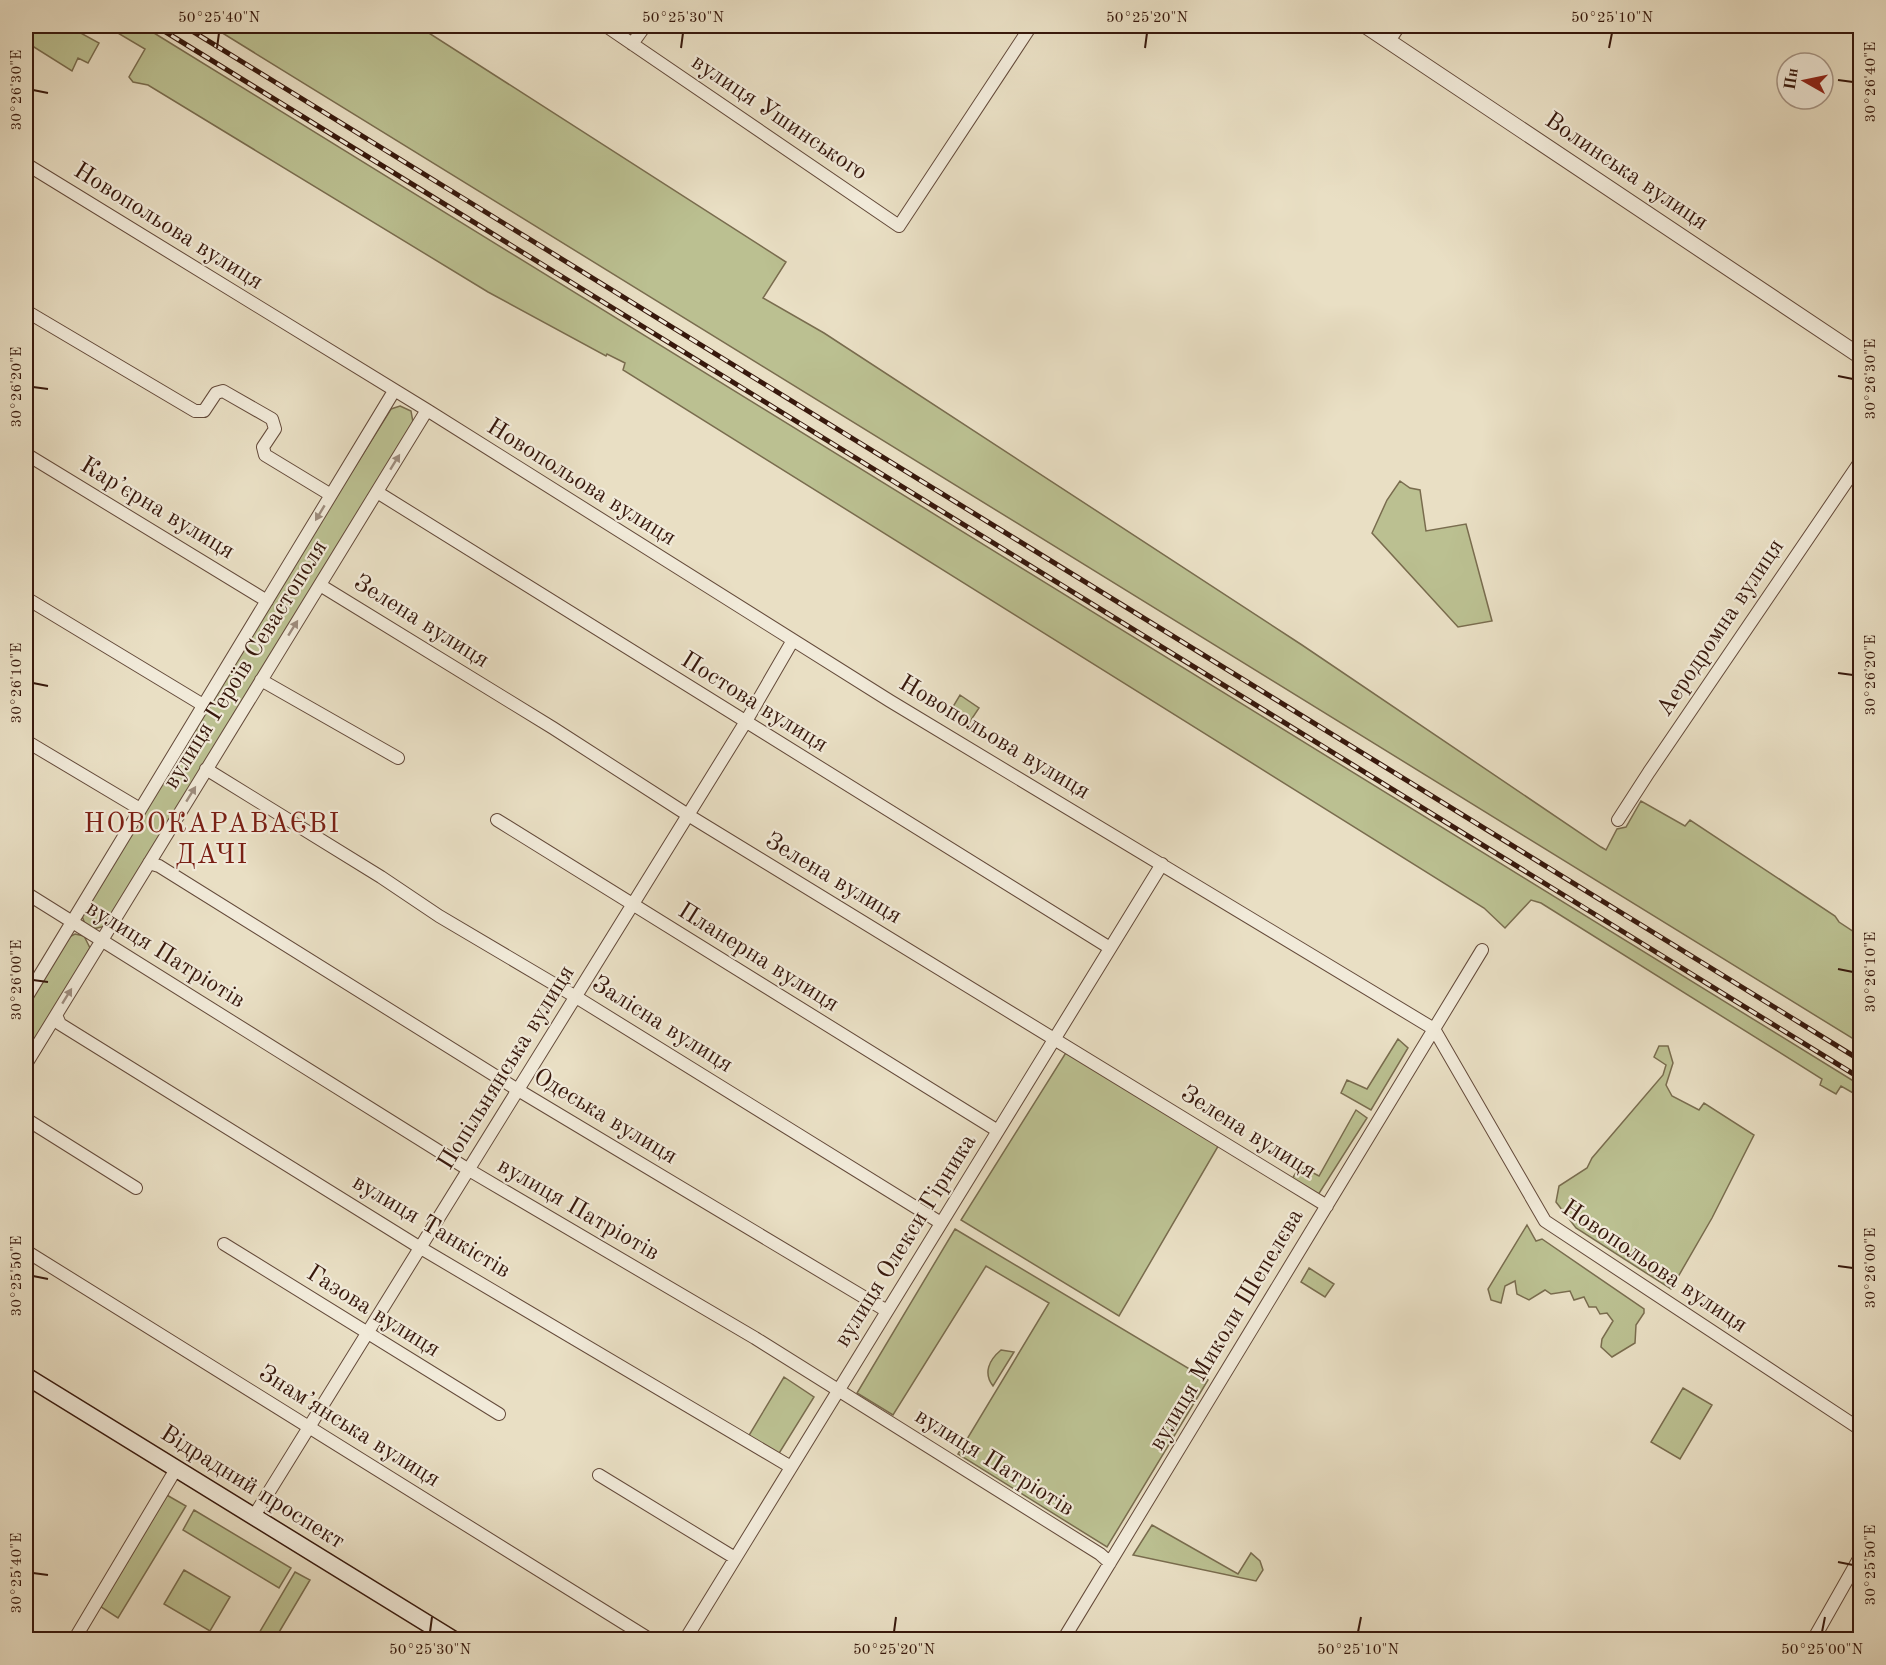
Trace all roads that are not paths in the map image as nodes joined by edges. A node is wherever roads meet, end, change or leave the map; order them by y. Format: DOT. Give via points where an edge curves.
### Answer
graph roads {
  1 [pos="606,26"];
  2 [pos="645,26"];
  3 [pos="1031,26"];
  4 [pos="1366,26"];
  5 [pos="1399,26"];
  6 [pos="1389,41"];
  7 [pos="632,44"];
  8 [pos="27,168"];
  9 [pos="26,311"];
  10 [pos="1860,356"];
  11 [pos="394,391"];
  12 [pos="427,411"];
  13 [pos="26,454"];
  14 [pos="1860,462"];
  15 [pos="377,492"];
  16 [pos="331,495"];
  17 [pos="320,585"];
  18 [pos="26,598"];
  19 [pos="267,601"];
  20 [pos="793,640"];
  21 [pos="261,680"];
  22 [pos="203,705"];
  23 [pos="745,723"];
  24 [pos="26,741"];
  25 [pos="398,758"];
  26 [pos="206,769"];
  27 [pos="140,809"];
  28 [pos="688,815"];
  29 [pos="498,820"];
  30 [pos="1618,820"];
  31 [pos="148,863"];
  32 [pos="1162,864"];
  33 [pos="26,893"];
  34 [pos="632,906"];
  35 [pos="72,922"];
  36 [pos="102,939"];
  37 [pos="1110,948"];
  38 [pos="1482,950"];
  39 [pos="576,997"];
  40 [pos="26,998"];
  41 [pos="56,1015"];
  42 [pos="1434,1029"];
  43 [pos="1054,1039"];
  44 [pos="26,1064"];
  45 [pos="518,1090"];
  46 [pos="26,1119"];
  47 [pos="998,1131"];
  48 [pos="469,1170"];
  49 [pos="136,1188"];
  50 [pos="1327,1206"];
  51 [pos="941,1223"];
  52 [pos="224,1244"];
  53 [pos="419,1247"];
  54 [pos="26,1251"];
  55 [pos="887,1311"];
  56 [pos="367,1334"];
  57 [pos="26,1376"];
  58 [pos="838,1390"];
  59 [pos="499,1414"];
  60 [pos="310,1427"];
  61 [pos="1860,1429"];
  62 [pos="791,1467"];
  63 [pos="176,1469"];
  64 [pos="599,1475"];
  65 [pos="254,1516"];
  66 [pos="1860,1557"];
  67 [pos="735,1558"];
  68 [pos="1110,1563"];
  69 [pos="74,1640"];
  70 [pos="454,1640"];
  71 [pos="651,1640"];
  72 [pos="685,1640"];
  73 [pos="1063,1640"];
  74 [pos="1813,1640"];
  1 -- 7 [label="street, вулиця Ушинського"];
  2 -- 7 [label="street"];
  3 -- 7 [label="street, вулиця Ушинського" via="899,226"];
  4 -- 6 [label="street, Волинська вулиця"];
  5 -- 6 [label="street"];
  6 -- 10 [label="street, Волинська вулиця"];
  8 -- 11 [label="street, Новопольова вулиця"];
  9 -- 16 [label="street" via="195,411 204,411 216,393 223,392 272,419 275,429 263,447 265,455"];
  11 -- 12 [label="street, Новопольова вулиця"];
  11 -- 16 [label="street, вулиця Героїв Севастополя"];
  15 -- 12 [label="street, вулиця Героїв Севастополя, one-way"];
  12 -- 20 [label="street, Новопольова вулиця"];
  13 -- 19 [label="street, Карʼєрна вулиця"];
  14 -- 30 [label="street, Аеродромна вулиця"];
  15 -- 17 [label="street, вулиця Героїв Севастополя"];
  15 -- 23 [label="street, Постова вулиця"];
  16 -- 19 [label="street, вулиця Героїв Севастополя, one-way"];
  21 -- 17 [label="street, вулиця Героїв Севастополя, one-way"];
  17 -- 28 [label="street, Зелена вулиця"];
  18 -- 22 [label="street"];
  19 -- 22 [label="street, вулиця Героїв Севастополя"];
  20 -- 23 [label="street, Попільнянська вулиця"];
  20 -- 32 [label="street, Новопольова вулиця"];
  21 -- 25 [label="street"];
  21 -- 26 [label="street, вулиця Героїв Севастополя"];
  22 -- 27 [label="street, вулиця Героїв Севастополя"];
  23 -- 28 [label="street, Попільнянська вулиця"];
  23 -- 37 [label="street, Постова вулиця"];
  24 -- 27 [label="street"];
  31 -- 26 [label="street, вулиця Героїв Севастополя, one-way"];
  26 -- 39 [label="street, Залісна вулиця"];
  27 -- 35 [label="street, вулиця Героїв Севастополя"];
  28 -- 34 [label="street, Попільнянська вулиця"];
  28 -- 43 [label="street, Зелена вулиця"];
  29 -- 34 [label="street, Планерна вулиця"];
  31 -- 36 [label="street, вулиця Героїв Севастополя"];
  31 -- 45 [label="street, Одеська вулиця" via="159,866"];
  32 -- 37 [label="street, вулиця Олекси Гірника"];
  32 -- 42 [label="street, Новопольова вулиця"];
  33 -- 35 [label="street, вулиця Патріотів"];
  34 -- 39 [label="street, Попільнянська вулиця"];
  34 -- 47 [label="street, Планерна вулиця"];
  35 -- 36 [label="street, вулиця Патріотів"];
  35 -- 40 [label="street, вулиця Героїв Севастополя"];
  41 -- 36 [label="street, вулиця Героїв Севастополя, one-way"];
  36 -- 48 [label="street, вулиця Патріотів"];
  37 -- 43 [label="street, вулиця Олекси Гірника"];
  38 -- 42 [label="street, вулиця Миколи Шепелєва"];
  39 -- 45 [label="street, Попільнянська вулиця"];
  39 -- 51 [label="street, Залісна вулиця"];
  41 -- 44 [label="street, вулиця Героїв Севастополя"];
  41 -- 53 [label="street, вулиця Танкістів" via="60,1024"];
  42 -- 50 [label="street, вулиця Миколи Шепелєва"];
  42 -- 61 [label="street, Новопольова вулиця" via="1545,1221"];
  43 -- 47 [label="street, вулиця Олекси Гірника"];
  43 -- 50 [label="street, Зелена вулиця"];
  45 -- 48 [label="street, Попільнянська вулиця"];
  45 -- 55 [label="street, Одеська вулиця"];
  46 -- 49 [label="street"];
  47 -- 51 [label="street, вулиця Олекси Гірника"];
  48 -- 53 [label="street, Попільнянська вулиця"];
  48 -- 58 [label="street, вулиця Патріотів"];
  50 -- 68 [label="street, вулиця Миколи Шепелєва"];
  51 -- 55 [label="street, вулиця Олекси Гірника"];
  52 -- 56 [label="street, Газова вулиця"];
  53 -- 56 [label="street, Попільнянська вулиця"];
  53 -- 62 [label="street, вулиця Танкістів"];
  54 -- 60 [label="street, Знамʼянська вулиця"];
  55 -- 58 [label="street, вулиця Олекси Гірника"];
  56 -- 59 [label="street, Газова вулиця"];
  56 -- 60 [label="street, Попільнянська вулиця"];
  57 -- 63 [label="main road, Відрадний проспект"];
  58 -- 62 [label="street, вулиця Олекси Гірника"];
  58 -- 68 [label="street, вулиця Патріотів"];
  60 -- 65 [label="street, Попільнянська вулиця"];
  60 -- 71 [label="street, Знамʼянська вулиця"];
  62 -- 67 [label="street, вулиця Олекси Гірника"];
  63 -- 65 [label="main road, Відрадний проспект"];
  63 -- 69 [label="street"];
  64 -- 67 [label="street"];
  65 -- 70 [label="main road, Відрадний проспект"];
  66 -- 74 [label="street"];
  67 -- 72 [label="street, вулиця Олекси Гірника"];
  68 -- 73 [label="street, вулиця Миколи Шепелєва"];
}
